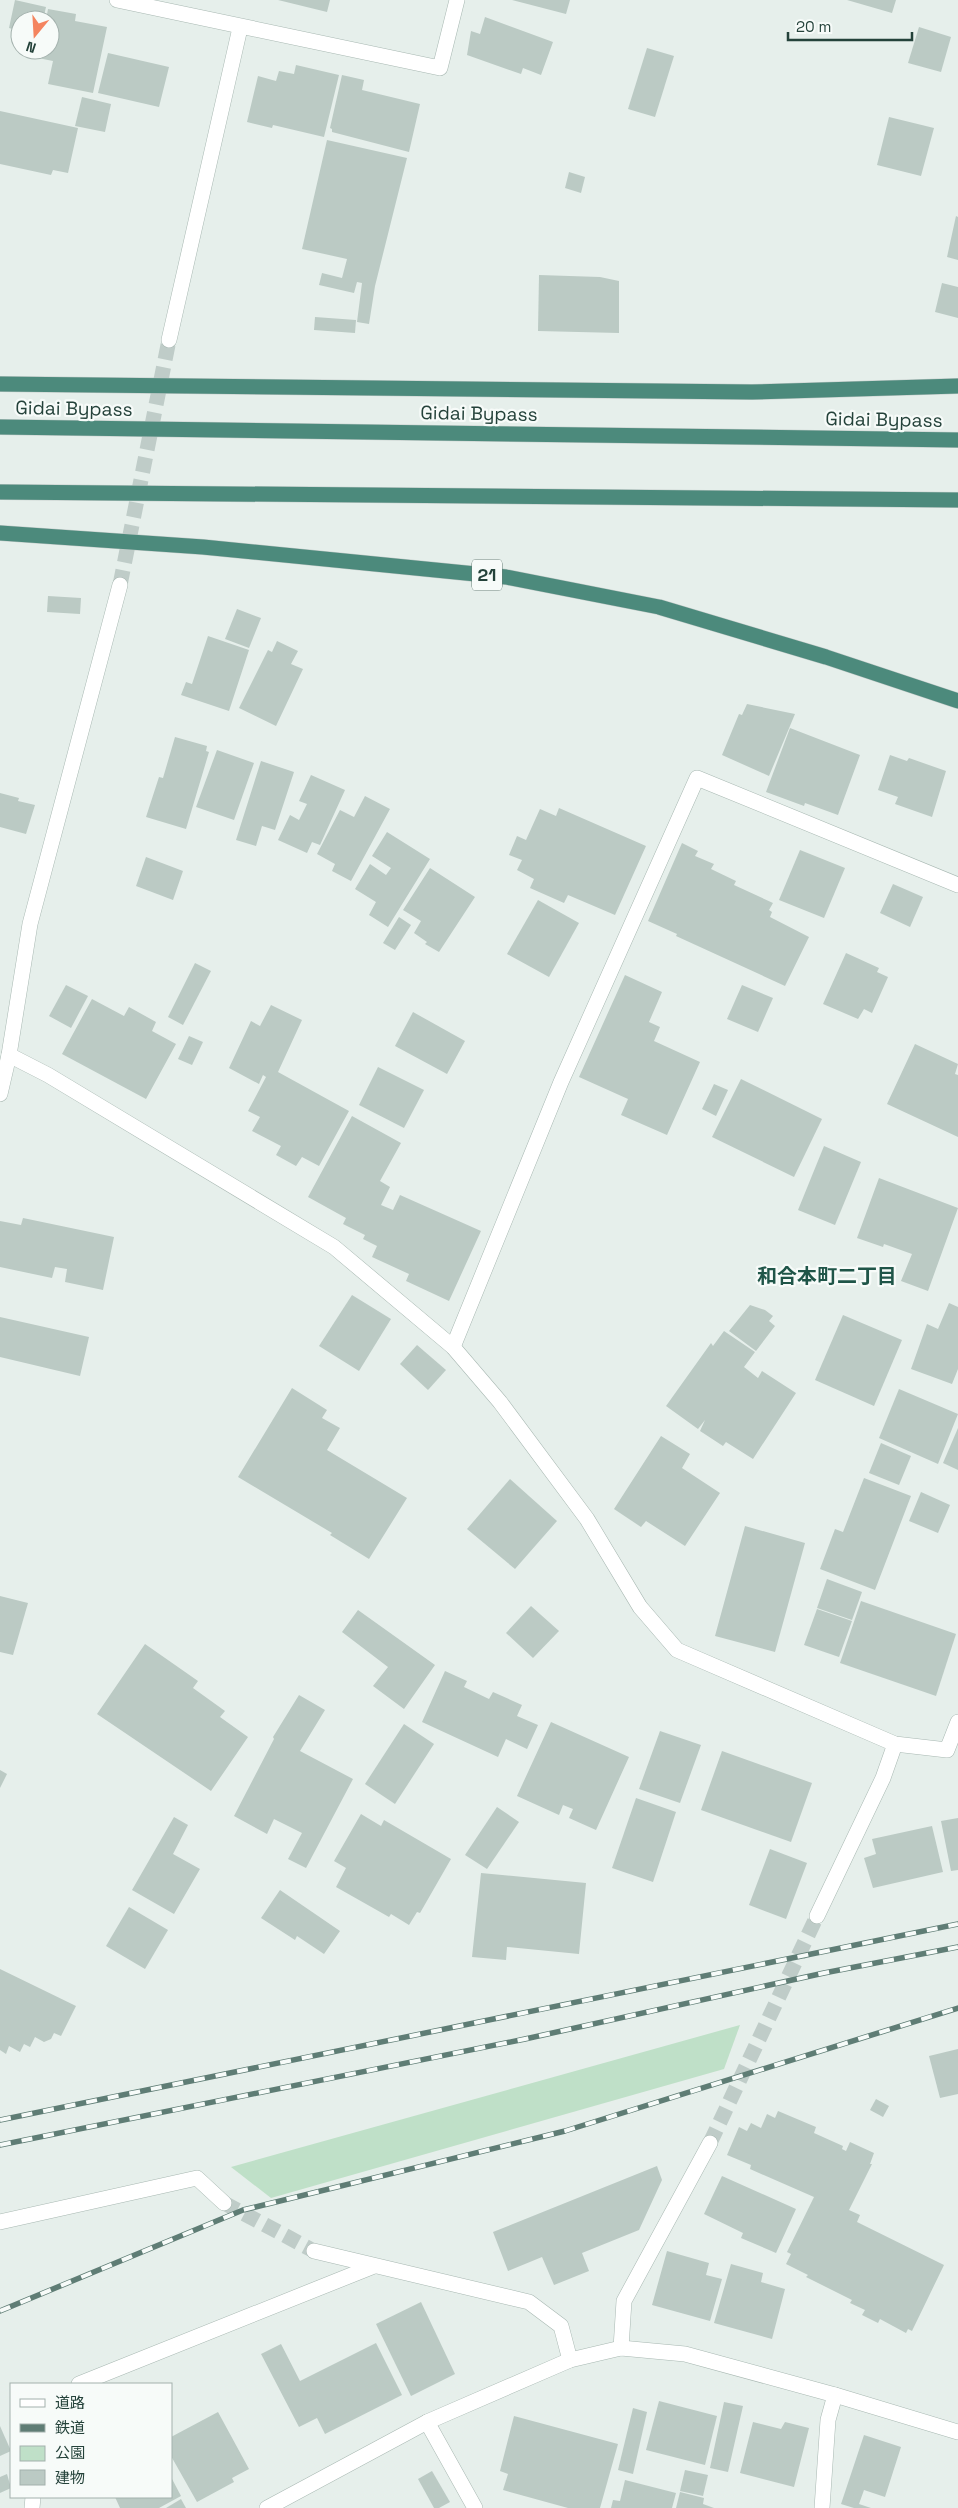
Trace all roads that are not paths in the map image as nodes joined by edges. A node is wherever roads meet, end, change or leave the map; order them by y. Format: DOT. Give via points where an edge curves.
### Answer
graph roads {
  1 [pos="117,0"];
  2 [pos="457,0"];
  3 [pos="240,28"];
  4 [pos="169,340"];
  5 [pos="0,384"];
  6 [pos="958,386"];
  7 [pos="0,427"];
  8 [pos="958,440"];
  9 [pos="0,492"];
  10 [pos="958,500"];
  11 [pos="0,534"];
  12 [pos="120,585"];
  13 [pos="958,701"];
  14 [pos="958,884"];
  15 [pos="9,1055"];
  16 [pos="0,1094"];
  17 [pos="453,1347"];
  18 [pos="958,1722"];
  19 [pos="895,1744"];
  20 [pos="817,1916"];
  21 [pos="710,2142"];
  22 [pos="224,2202"];
  23 [pos="0,2222"];
  24 [pos="314,2251"];
  25 [pos="374,2266"];
  26 [pos="621,2348"];
  27 [pos="570,2360"];
  28 [pos="82,2383"];
  29 [pos="835,2395"];
  30 [pos="427,2422"];
  31 [pos="958,2432"];
  32 [pos="267,2508"];
  33 [pos="475,2508"];
  34 [pos="822,2508"];
  1 -- 3 [label="street"];
  2 -- 3 [label="street" via="440,68"];
  3 -- 4 [label="street"];
  5 -- 6 [label="highway" via="752,392"];
  7 -- 8 [label="highway, Gidai Bypass"];
  9 -- 10 [label="highway"];
  11 -- 13 [label="highway, 21" via="203,547 506,577 659,607"];
  12 -- 15 [label="street" via="30,924"];
  14 -- 17 [label="street" via="697,778 561,1082"];
  15 -- 16 [label="street"];
  15 -- 17 [label="street" via="48,1075 334,1247"];
  17 -- 19 [label="street" via="500,1402 587,1519 640,1607 677,1650"];
  18 -- 19 [label="street" via="947,1750"];
  19 -- 20 [label="street" via="884,1778"];
  21 -- 26 [label="street" via="624,2301"];
  22 -- 23 [label="street" via="197,2178"];
  24 -- 25 [label="street"];
  25 -- 27 [label="street" via="529,2302 561,2326"];
  25 -- 28 [label="street"];
  26 -- 27 [label="street"];
  26 -- 29 [label="street" via="685,2354"];
  27 -- 30 [label="street"];
  29 -- 31 [label="street"];
  29 -- 34 [label="street" via="828,2420"];
  30 -- 32 [label="street"];
  30 -- 33 [label="street"];
}
